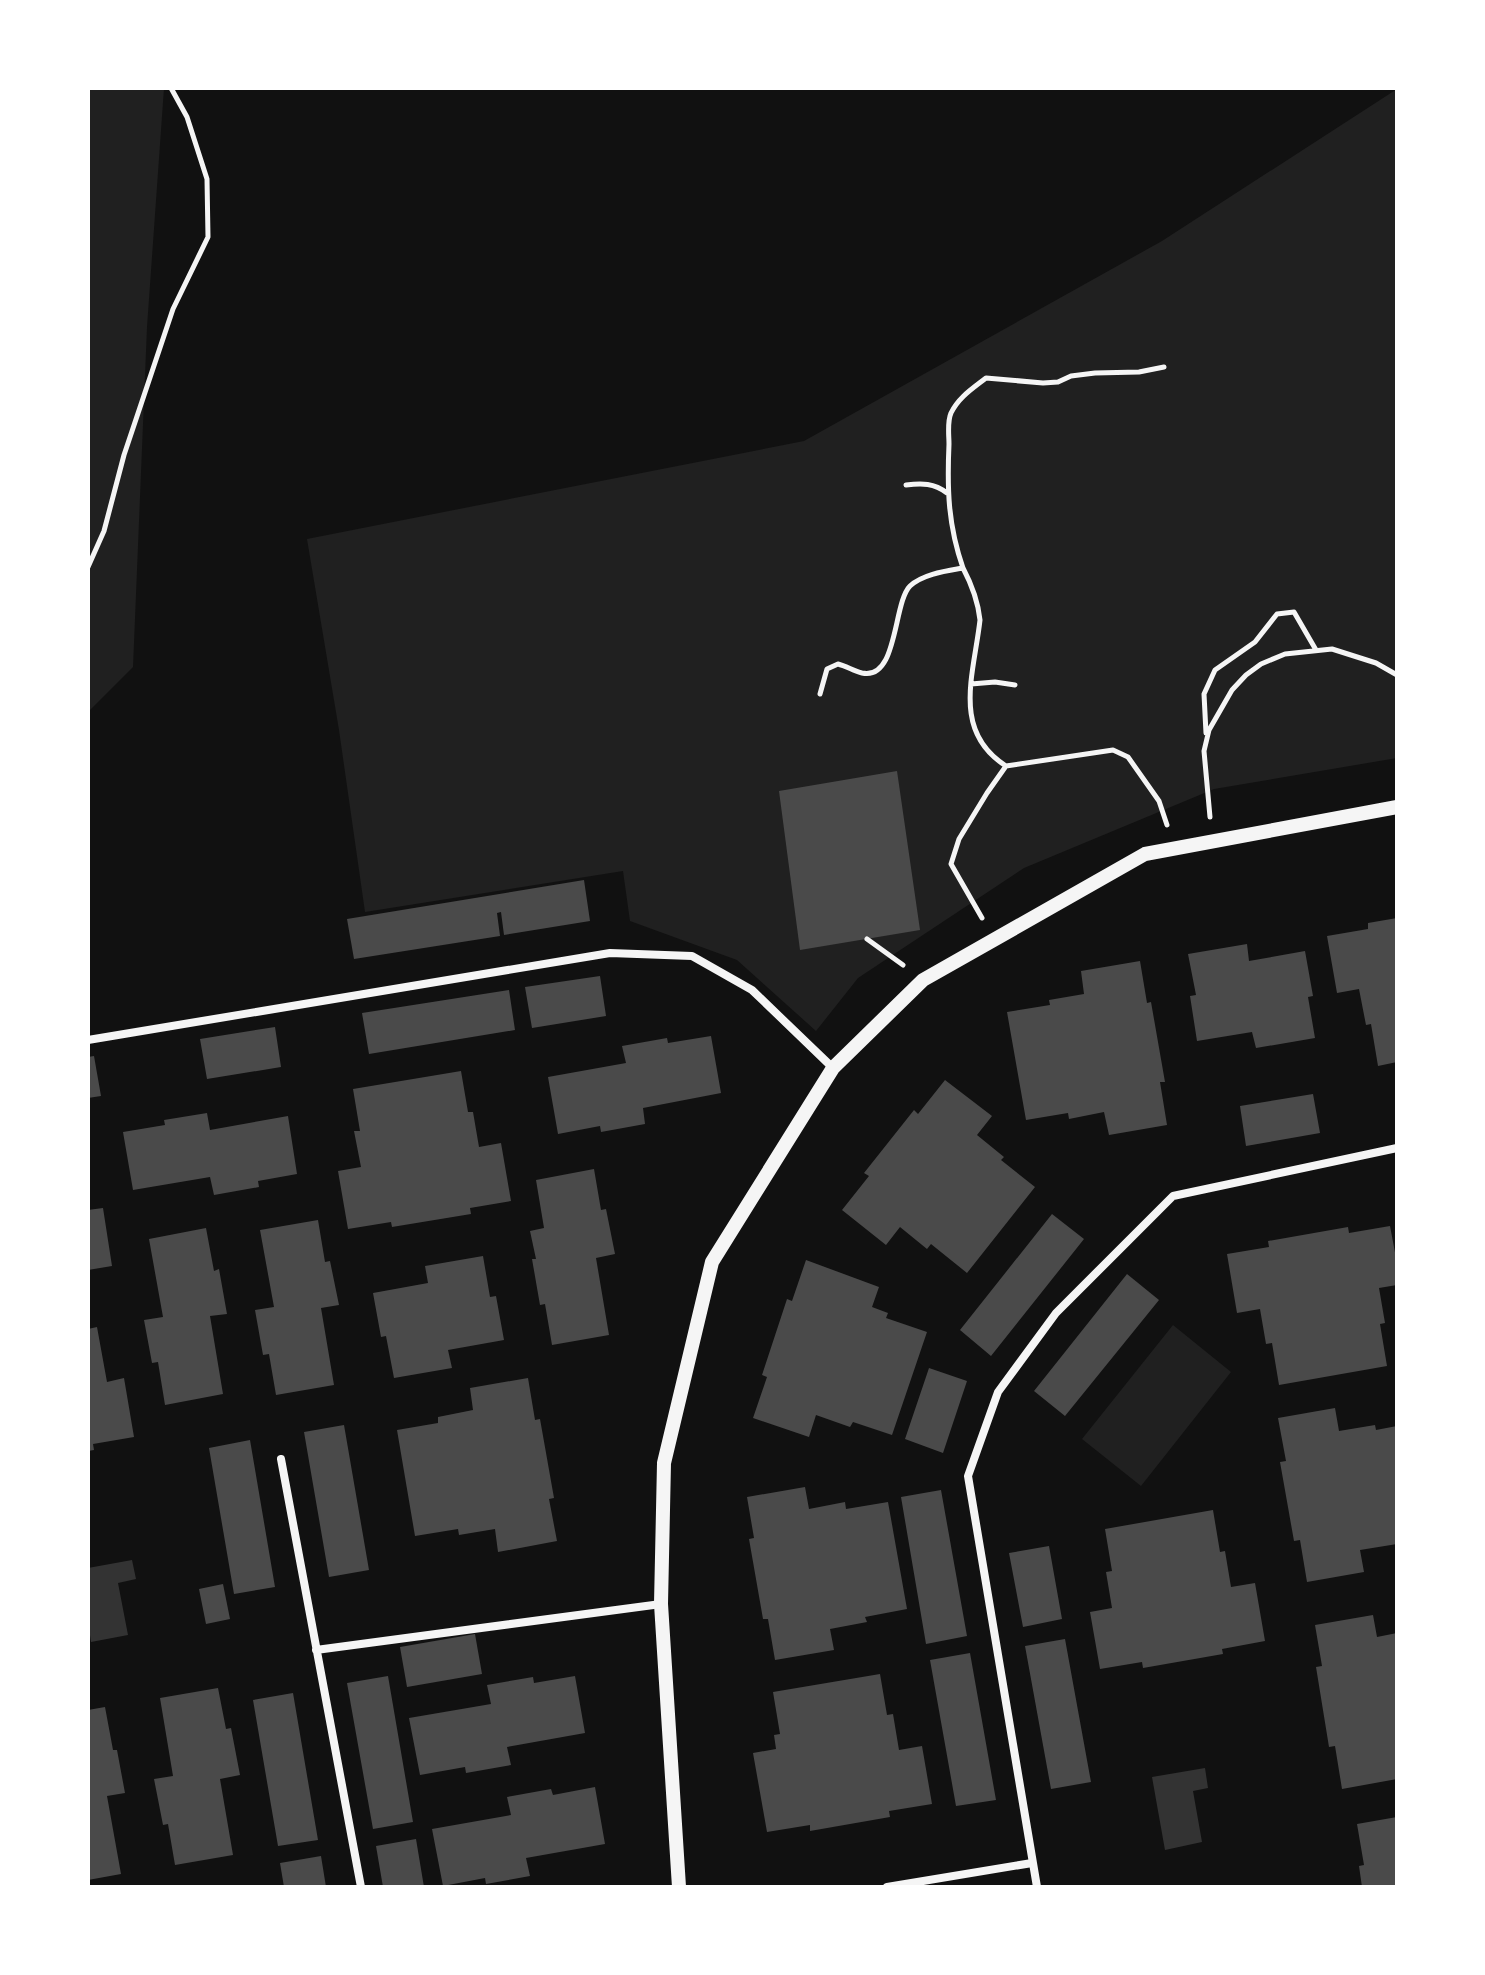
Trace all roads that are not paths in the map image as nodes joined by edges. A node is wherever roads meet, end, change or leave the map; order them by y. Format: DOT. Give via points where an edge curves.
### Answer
graph roads {
  1 [pos="1397,807"];
  2 [pos="88,1040"];
  3 [pos="833,1068"];
  4 [pos="1397,1148"];
  5 [pos="281,1459"];
  6 [pos="661,1604"];
  7 [pos="316,1650"];
  8 [pos="1032,1863"];
  9 [pos="361,1887"];
  10 [pos="679,1887"];
  11 [pos="887,1887"];
  12 [pos="1037,1887"];
  1 -- 3 [label="street" via="1145,854 923,980"];
  2 -- 3 [label="street" via="610,953 692,956 752,990"];
  3 -- 6 [label="street" via="712,1262 664,1463"];
  4 -- 8 [label="street" via="1173,1196 1056,1313 998,1392 968,1476"];
  5 -- 7 [label="street"];
  6 -- 7 [label="street"];
  6 -- 10 [label="street"];
  7 -- 9 [label="street"];
  8 -- 11 [label="street"];
  8 -- 12 [label="street"];
}
